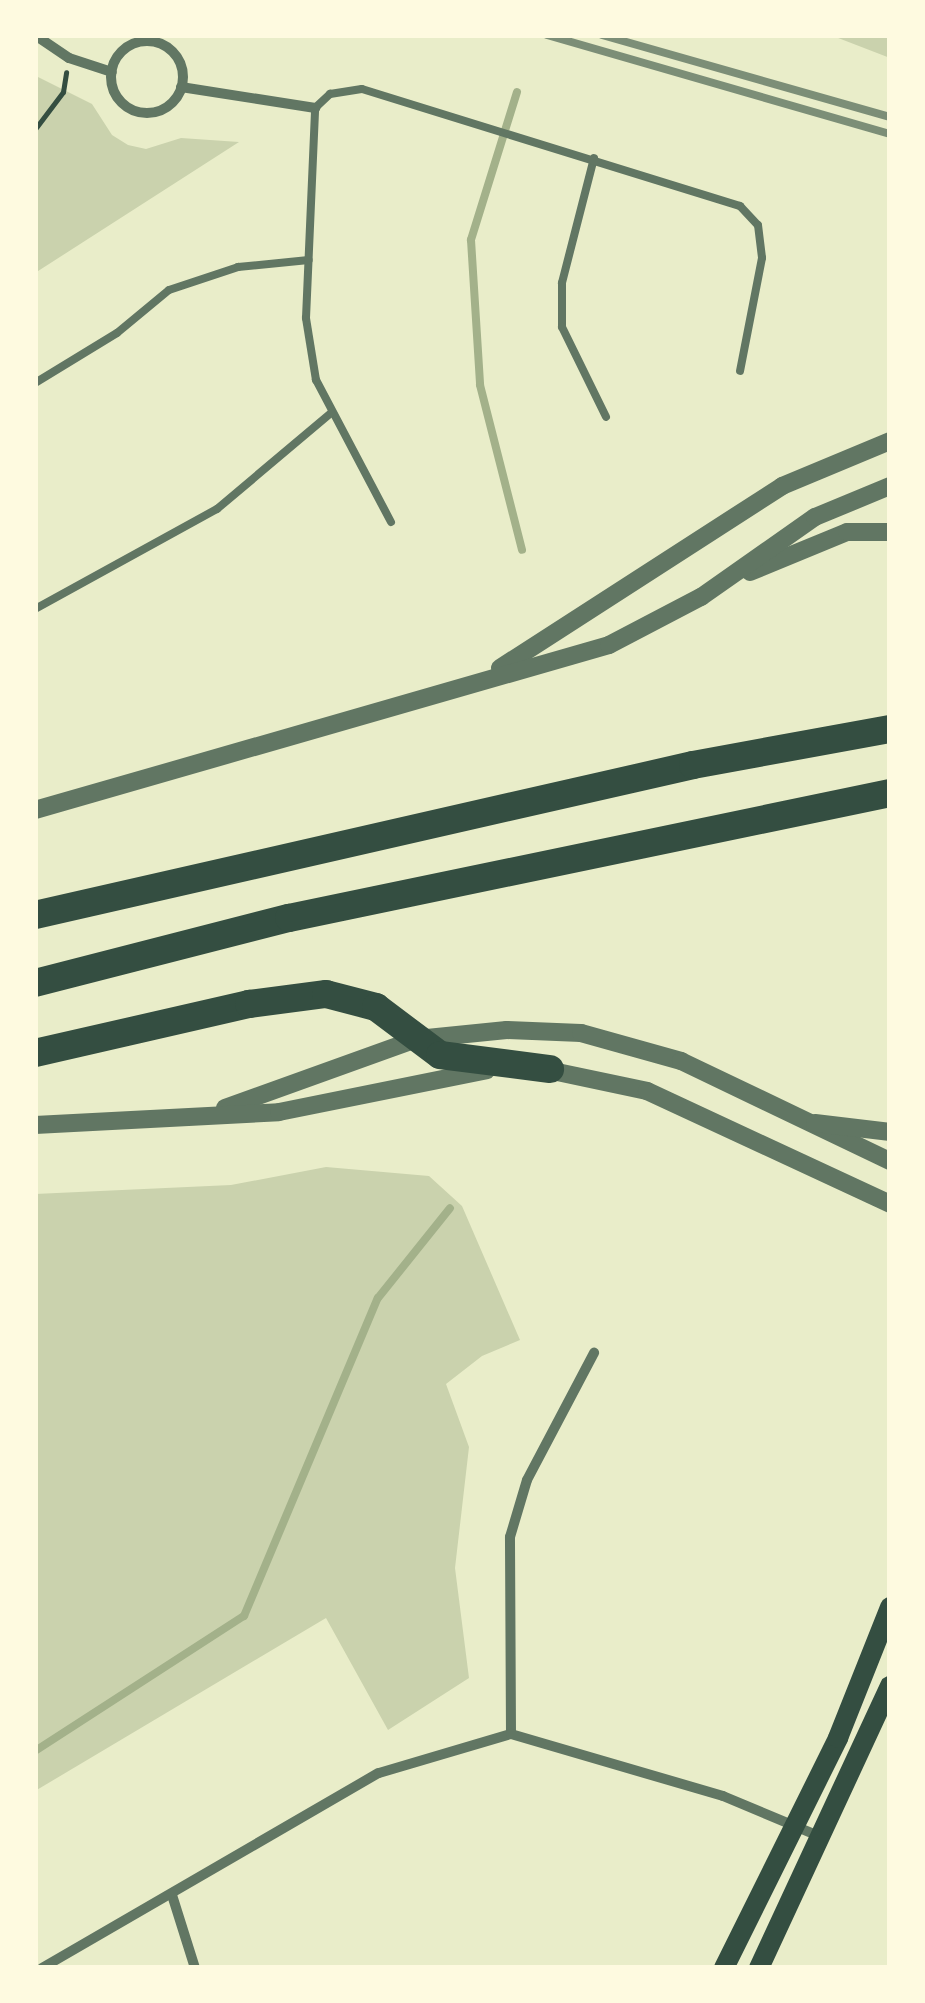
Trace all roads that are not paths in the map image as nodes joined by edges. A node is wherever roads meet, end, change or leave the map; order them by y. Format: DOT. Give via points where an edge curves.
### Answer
graph roads {
  1 [pos="35,35"];
  2 [pos="177,35"];
  3 [pos="153,38"];
  4 [pos="171,51"];
  5 [pos="112,72"];
  6 [pos="182,87"];
  7 [pos="315,108"];
  8 [pos="594,158"];
  9 [pos="308,260"];
  10 [pos="740,371"];
  11 [pos="35,382"];
  12 [pos="331,413"];
  13 [pos="606,417"];
  14 [pos="890,428"];
  15 [pos="890,441"];
  16 [pos="830,462"];
  17 [pos="890,486"];
  18 [pos="391,522"];
  19 [pos="890,532"];
  20 [pos="701,597"];
  21 [pos="35,609"];
  22 [pos="478,680"];
  23 [pos="890,729"];
  24 [pos="890,793"];
  25 [pos="35,810"];
  26 [pos="35,915"];
  27 [pos="35,983"];
  28 [pos="417,1040"];
  29 [pos="35,1054"];
  30 [pos="550,1070"];
  31 [pos="205,1115"];
  32 [pos="799,1122"];
  33 [pos="35,1126"];
  34 [pos="890,1132"];
  35 [pos="890,1161"];
  36 [pos="890,1204"];
  37 [pos="594,1353"];
  38 [pos="890,1608"];
  39 [pos="890,1686"];
  40 [pos="511,1734"];
  41 [pos="797,1824"];
  42 [pos="822,1838"];
  43 [pos="172,1896"];
  44 [pos="42,1968"];
  45 [pos="195,1968"];
  46 [pos="724,1968"];
  47 [pos="759,1968"];
  1 -- 5 [label="street" via="68,58"];
  2 -- 4 [label="street"];
  3 -- 4 [label="street"];
  3 -- 5 [label="street" via="130,45"];
  4 -- 6 [label="street" via="182,68"];
  5 -- 6 [label="street" via="116,95 145,113 168,106"];
  6 -- 7 [label="street"];
  7 -- 8 [label="lane" via="330,94 362,89"];
  7 -- 9 [label="lane"];
  8 -- 10 [label="lane" via="740,206 758,225 762,258"];
  8 -- 13 [label="lane" via="562,283 562,327"];
  9 -- 11 [label="lane" via="238,267 170,290 116,334"];
  9 -- 12 [label="lane" via="308,334 316,380"];
  12 -- 18 [label="lane"];
  12 -- 21 [label="lane" via="217,509"];
  14 -- 16 [label="street"];
  15 -- 16 [label="street"];
  16 -- 22 [label="street"];
  17 -- 20 [label="street" via="816,517"];
  19 -- 20 [label="street" via="834,536"];
  20 -- 22 [label="street" via="609,645"];
  22 -- 25 [label="street"];
  23 -- 26 [label="highway" via="674,769"];
  24 -- 27 [label="highway" via="289,918"];
  28 -- 29 [label="highway" via="367,1003 312,994"];
  28 -- 30 [label="highway" via="440,1055"];
  28 -- 31 [label="street"];
  28 -- 32 [label="street" via="508,1030 603,1037 680,1061"];
  30 -- 31 [label="street" via="463,1072 295,1110"];
  30 -- 36 [label="street" via="647,1091"];
  31 -- 33 [label="street"];
  32 -- 34 [label="street"];
  32 -- 35 [label="street"];
  37 -- 40 [label="street" via="527,1480 510,1537"];
  38 -- 41 [label="main road"];
  39 -- 42 [label="main road"];
  40 -- 41 [label="street"];
  40 -- 43 [label="street" via="379,1772"];
  41 -- 42 [label="street"];
  41 -- 46 [label="main road"];
  42 -- 47 [label="main road"];
  43 -- 44 [label="street"];
  43 -- 45 [label="street"];
}
